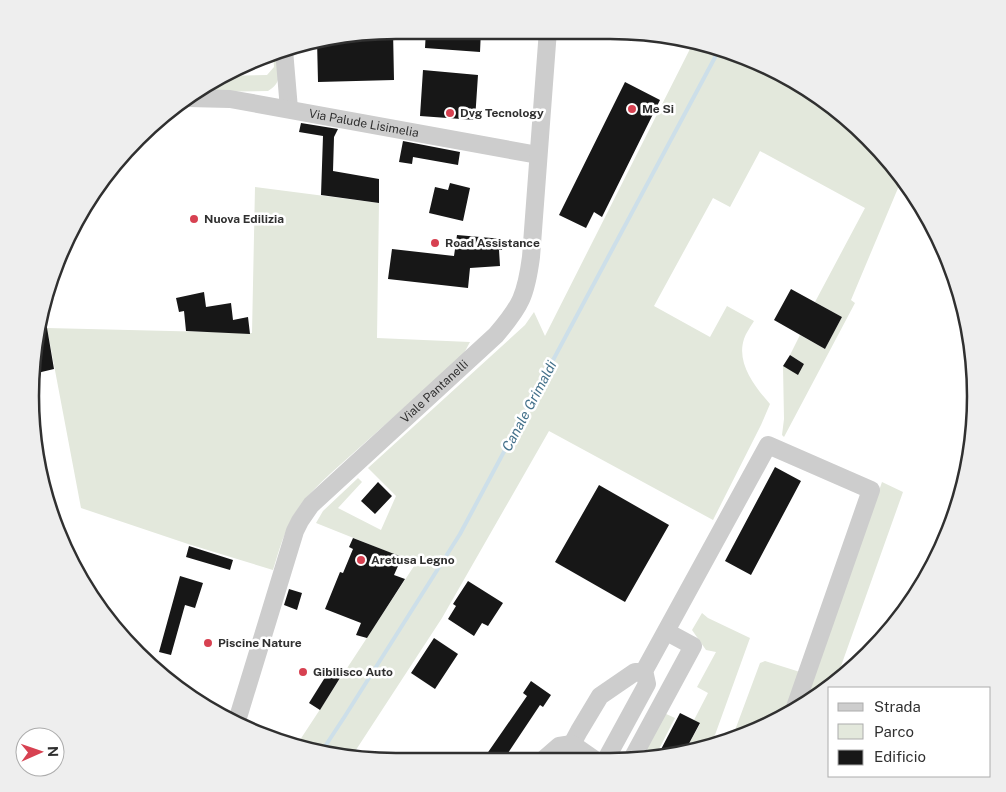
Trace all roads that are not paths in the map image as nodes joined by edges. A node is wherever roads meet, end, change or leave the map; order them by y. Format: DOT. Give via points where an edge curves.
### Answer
graph roads {
  1 [pos="547,39"];
  2 [pos="285,57"];
  3 [pos="199,98"];
  4 [pos="289,109"];
  5 [pos="538,155"];
  6 [pos="667,632"];
  7 [pos="643,673"];
  8 [pos="798,699"];
  9 [pos="238,716"];
  10 [pos="572,744"];
  11 [pos="636,752"];
  12 [pos="551,753"];
  13 [pos="585,753"];
  14 [pos="609,753"];
  1 -- 5 [label="street, Viale Pantanelli"];
  2 -- 4 [label="street"];
  3 -- 4 [label="street, Via Palude Lisimelia" via="230,99"];
  4 -- 5 [label="street, Via Palude Lisimelia"];
  5 -- 9 [label="street, Viale Pantanelli" via="530,264 522,299 496,336 311,505 300,521"];
  6 -- 7 [label="street"];
  6 -- 8 [label="street" via="768,445 871,490"];
  6 -- 11 [label="street" via="693,646"];
  7 -- 10 [label="street" via="635,672 600,696"];
  7 -- 14 [label="street" via="647,684"];
  10 -- 12 [label="street" via="559,746"];
  10 -- 13 [label="street"];
}
